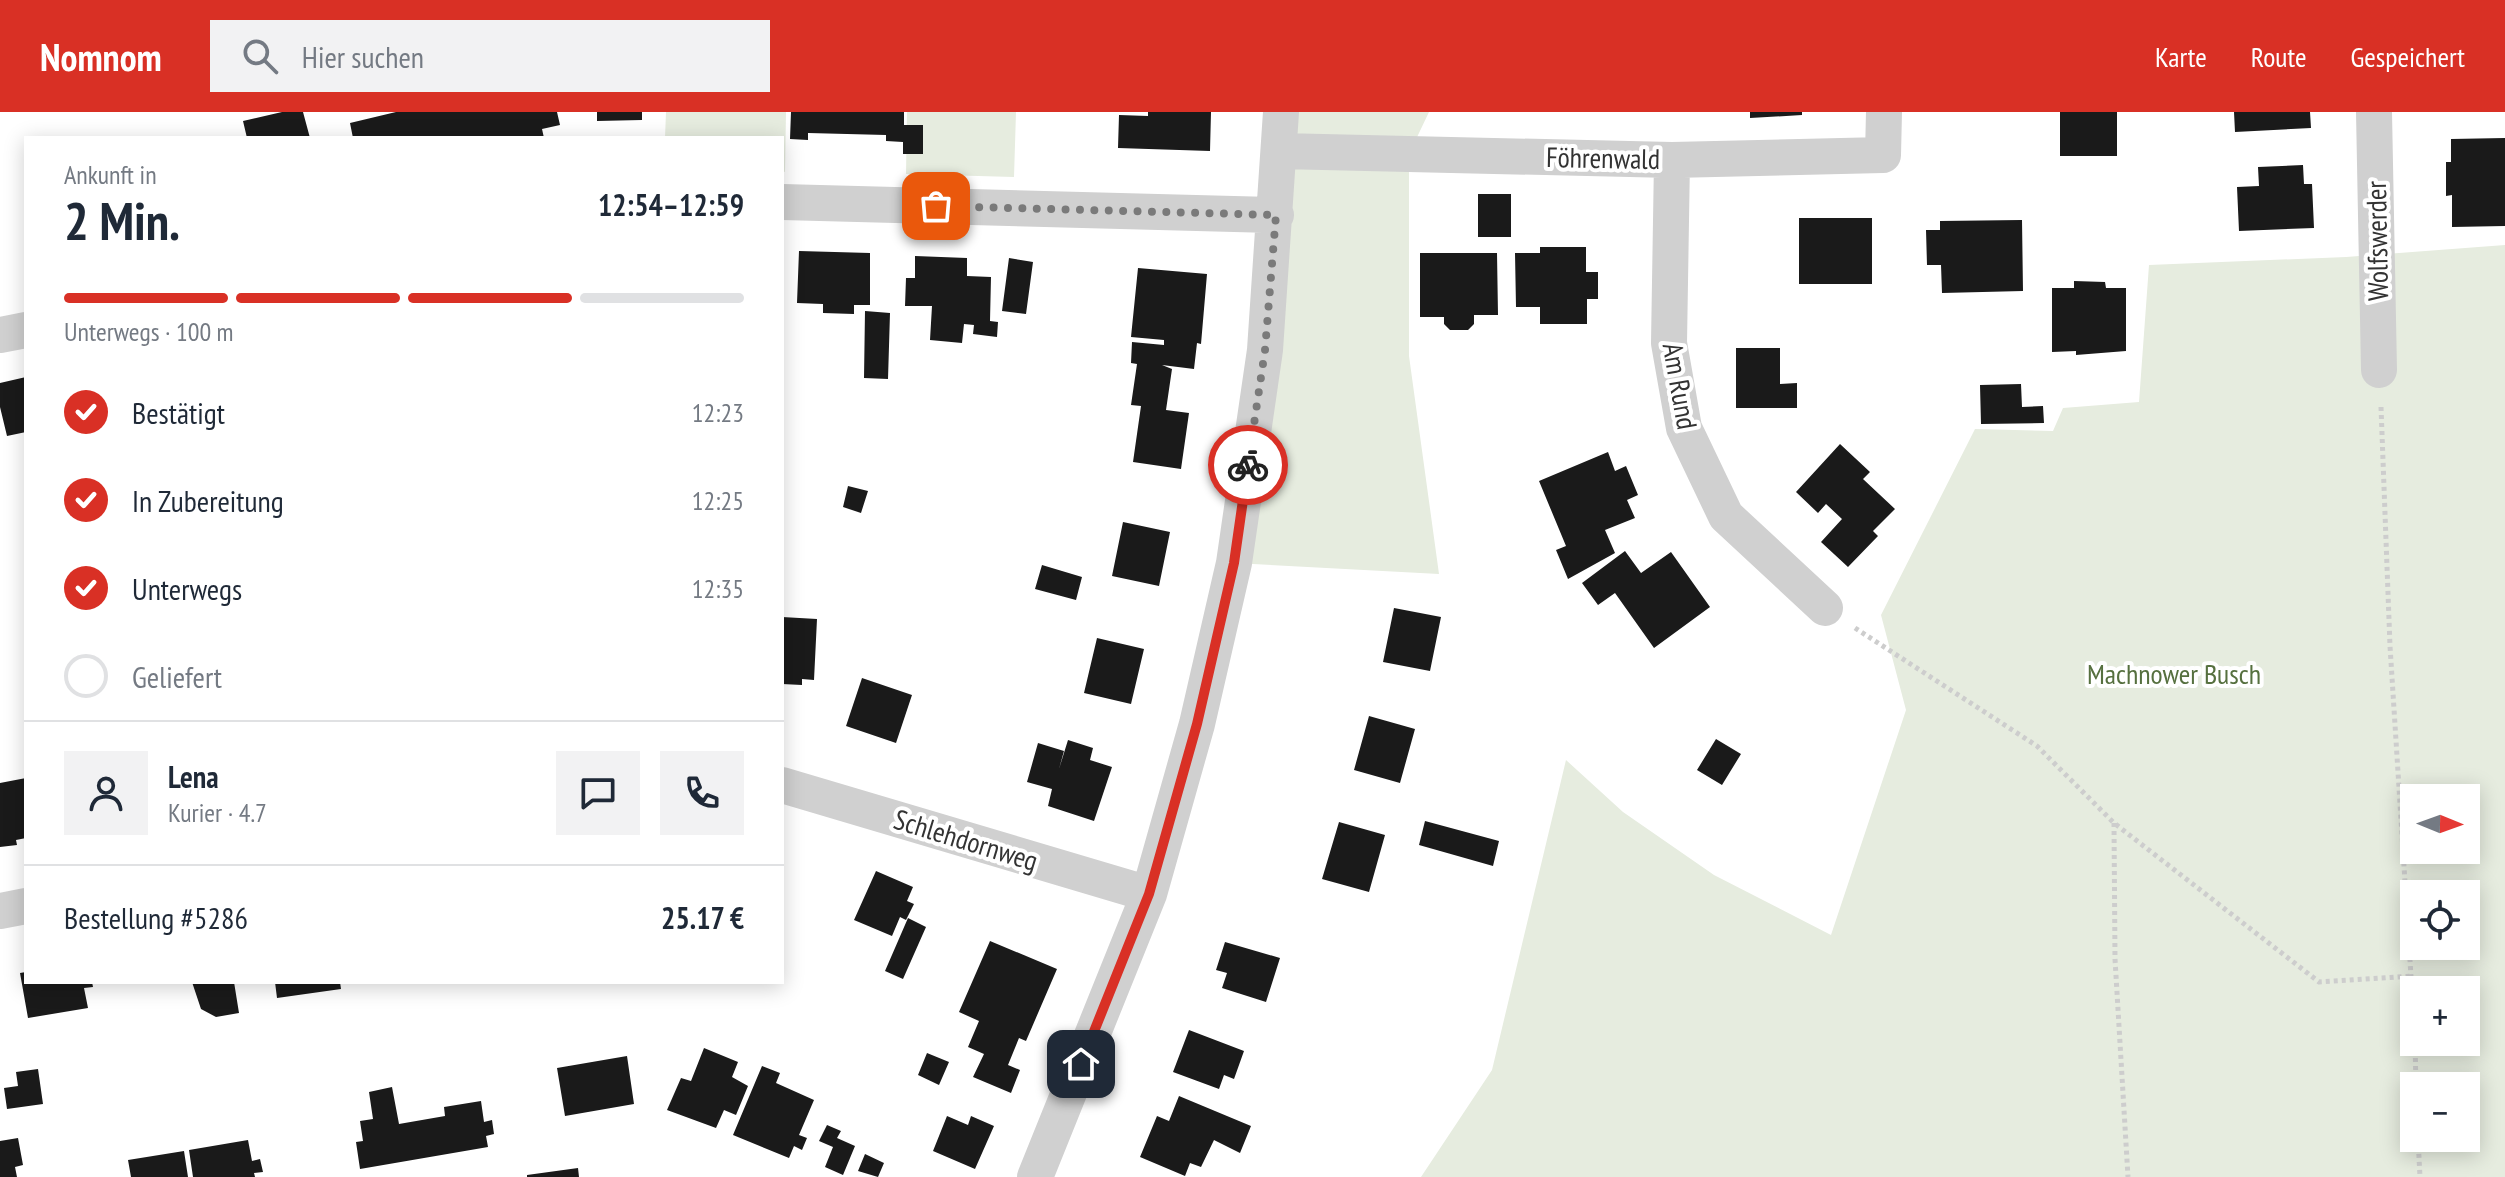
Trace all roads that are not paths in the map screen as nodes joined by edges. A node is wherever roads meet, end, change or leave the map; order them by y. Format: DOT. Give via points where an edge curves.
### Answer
graph roads {
  1 [pos="1281,112"];
  2 [pos="1884,112"];
  3 [pos="2374,112"];
  4 [pos="1280,151"];
  5 [pos="1672,160"];
  6 [pos="784,202"];
  7 [pos="1276,215"];
  8 [pos="24,330"];
  9 [pos="0,335"];
  10 [pos="2379,370"];
  11 [pos="1825,608"];
  12 [pos="784,786"];
  13 [pos="1149,894"];
  14 [pos="24,906"];
  15 [pos="0,911"];
  16 [pos="1035,1177"];
  1 -- 4 [label="street"];
  2 -- 5 [label="street, Föhrenwald" via="1883,155"];
  3 -- 10 [label="street, Wolfswerder"];
  4 -- 5 [label="street, Föhrenwald"];
  4 -- 7 [label="street"];
  5 -- 11 [label="street, Am Rund" via="1669,343 1684,428 1726,516"];
  6 -- 7 [label="street"];
  7 -- 13 [label="street" via="1265,350 1234,563 1197,724"];
  8 -- 9 [label="street"];
  12 -- 13 [label="street, Schlehdornweg"];
  13 -- 16 [label="street"];
  14 -- 15 [label="street"];
}
